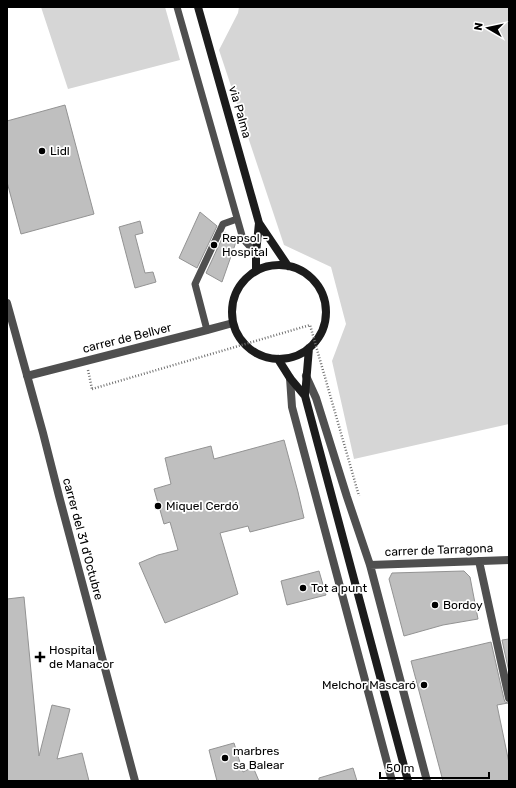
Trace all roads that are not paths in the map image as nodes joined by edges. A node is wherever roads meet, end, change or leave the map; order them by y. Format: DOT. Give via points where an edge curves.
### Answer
graph roads {
  1 [pos="177,7"];
  2 [pos="198,7"];
  3 [pos="237,219"];
  4 [pos="259,223"];
  5 [pos="256,253"];
  6 [pos="288,266"];
  7 [pos="256,271"];
  8 [pos="7,303"];
  9 [pos="233,323"];
  10 [pos="207,330"];
  11 [pos="309,348"];
  12 [pos="278,359"];
  13 [pos="27,376"];
  14 [pos="306,376"];
  15 [pos="290,378"];
  16 [pos="305,396"];
  17 [pos="509,560"];
  18 [pos="479,561"];
  19 [pos="370,565"];
  20 [pos="509,698"];
  21 [pos="135,781"];
  22 [pos="392,781"];
  23 [pos="408,781"];
  24 [pos="427,781"];
  1 -- 3 [label="lane"];
  2 -- 4 [label="main road, via Palma"];
  3 -- 5 [label="lane" via="243,239"];
  3 -- 10 [label="lane" via="222,224 195,284"];
  4 -- 5 [label="main road"];
  4 -- 6 [label="main road"];
  5 -- 7 [label="main road"];
  6 -- 7 [label="main road" via="275,265"];
  6 -- 11 [label="main road" via="313,280 323,296 326,313 322,328"];
  7 -- 9 [label="main road" via="246,278 238,290 232,304"];
  8 -- 13 [label="street, carrer del 31 d'Octubre"];
  9 -- 10 [label="street, carrer de Bellver"];
  9 -- 12 [label="main road" via="246,346 263,356"];
  10 -- 13 [label="street, carrer de Bellver"];
  11 -- 12 [label="main road" via="294,356"];
  11 -- 14 [label="main road"];
  12 -- 15 [label="main road"];
  13 -- 21 [label="street, carrer del 31 d'Octubre"];
  14 -- 16 [label="main road"];
  14 -- 19 [label="street" via="316,398"];
  15 -- 16 [label="main road"];
  15 -- 22 [label="street" via="292,407"];
  16 -- 23 [label="main road"];
  17 -- 18 [label="street, carrer de Tarragona"];
  18 -- 19 [label="street, carrer de Tarragona"];
  18 -- 20 [label="street"];
  19 -- 24 [label="street"];
}
